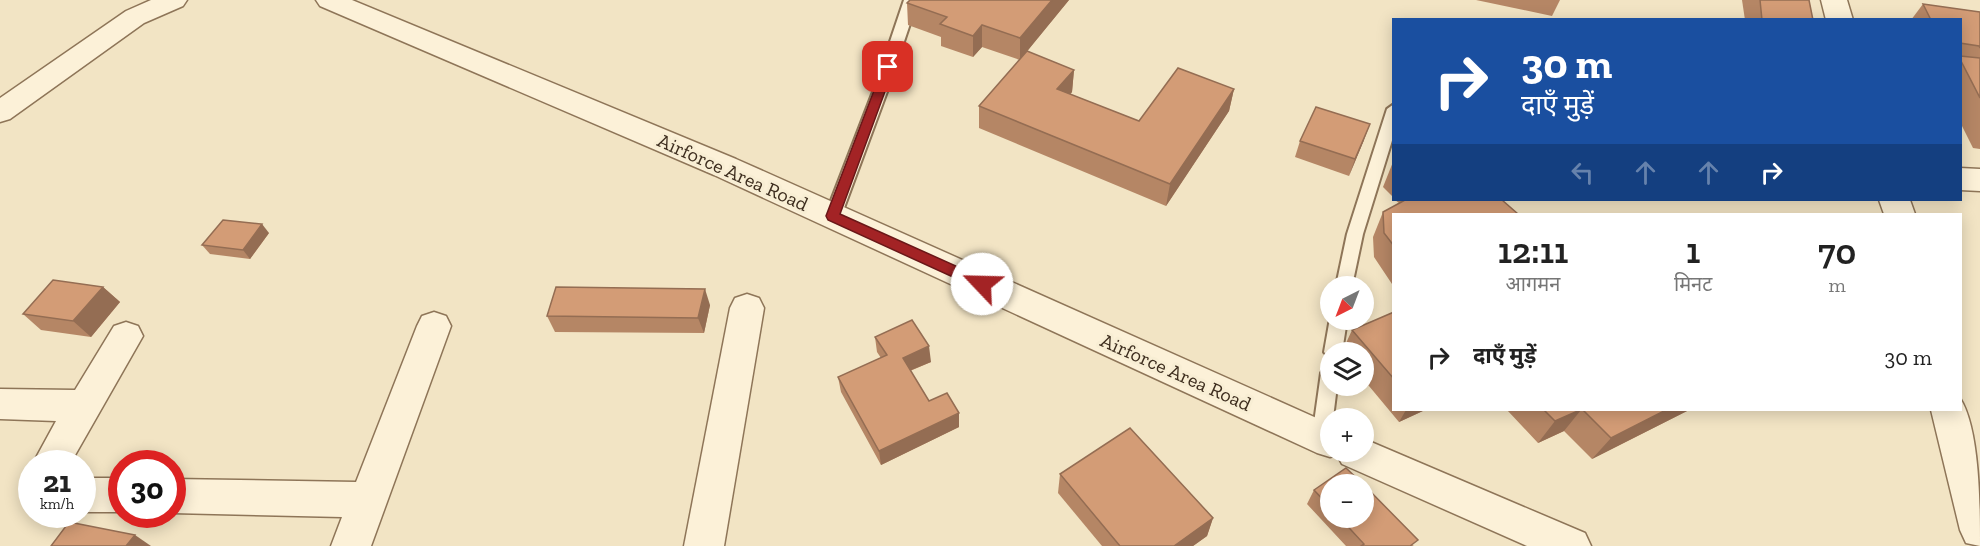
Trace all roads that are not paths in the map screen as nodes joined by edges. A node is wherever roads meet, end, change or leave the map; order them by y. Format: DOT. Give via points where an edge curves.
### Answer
graph roads {
  1 [pos="171,0"];
  2 [pos="329,0"];
  3 [pos="911,0"];
  4 [pos="1834,0"];
  5 [pos="1839,18"];
  6 [pos="0,112"];
  7 [pos="1392,115"];
  8 [pos="1962,179"];
  9 [pos="1980,180"];
  10 [pos="833,216"];
  11 [pos="1346,276"];
  12 [pos="747,308"];
  13 [pos="434,326"];
  14 [pos="126,336"];
  15 [pos="0,404"];
  16 [pos="85,406"];
  17 [pos="1949,411"];
  18 [pos="1320,436"];
  19 [pos="58,450"];
  20 [pos="1374,460"];
  21 [pos="186,496"];
  22 [pos="368,500"];
  23 [pos="1980,530"];
  24 [pos="351,546"];
  25 [pos="704,546"];
  26 [pos="1571,546"];
  1 -- 6 [label="street" via="135,17"];
  2 -- 10 [label="street, Airforce Area Road"];
  3 -- 10 [label="lane"];
  4 -- 5 [label="street"];
  7 -- 11 [label="lane"];
  8 -- 9 [label="street"];
  10 -- 18 [label="street, Airforce Area Road"];
  12 -- 25 [label="street"];
  13 -- 22 [label="street"];
  14 -- 16 [label="street"];
  15 -- 16 [label="street"];
  16 -- 19 [label="street"];
  17 -- 23 [label="street"];
  20 -- 26 [label="street, Airforce Area Road"];
  21 -- 22 [label="street"];
  22 -- 24 [label="street"];
}
